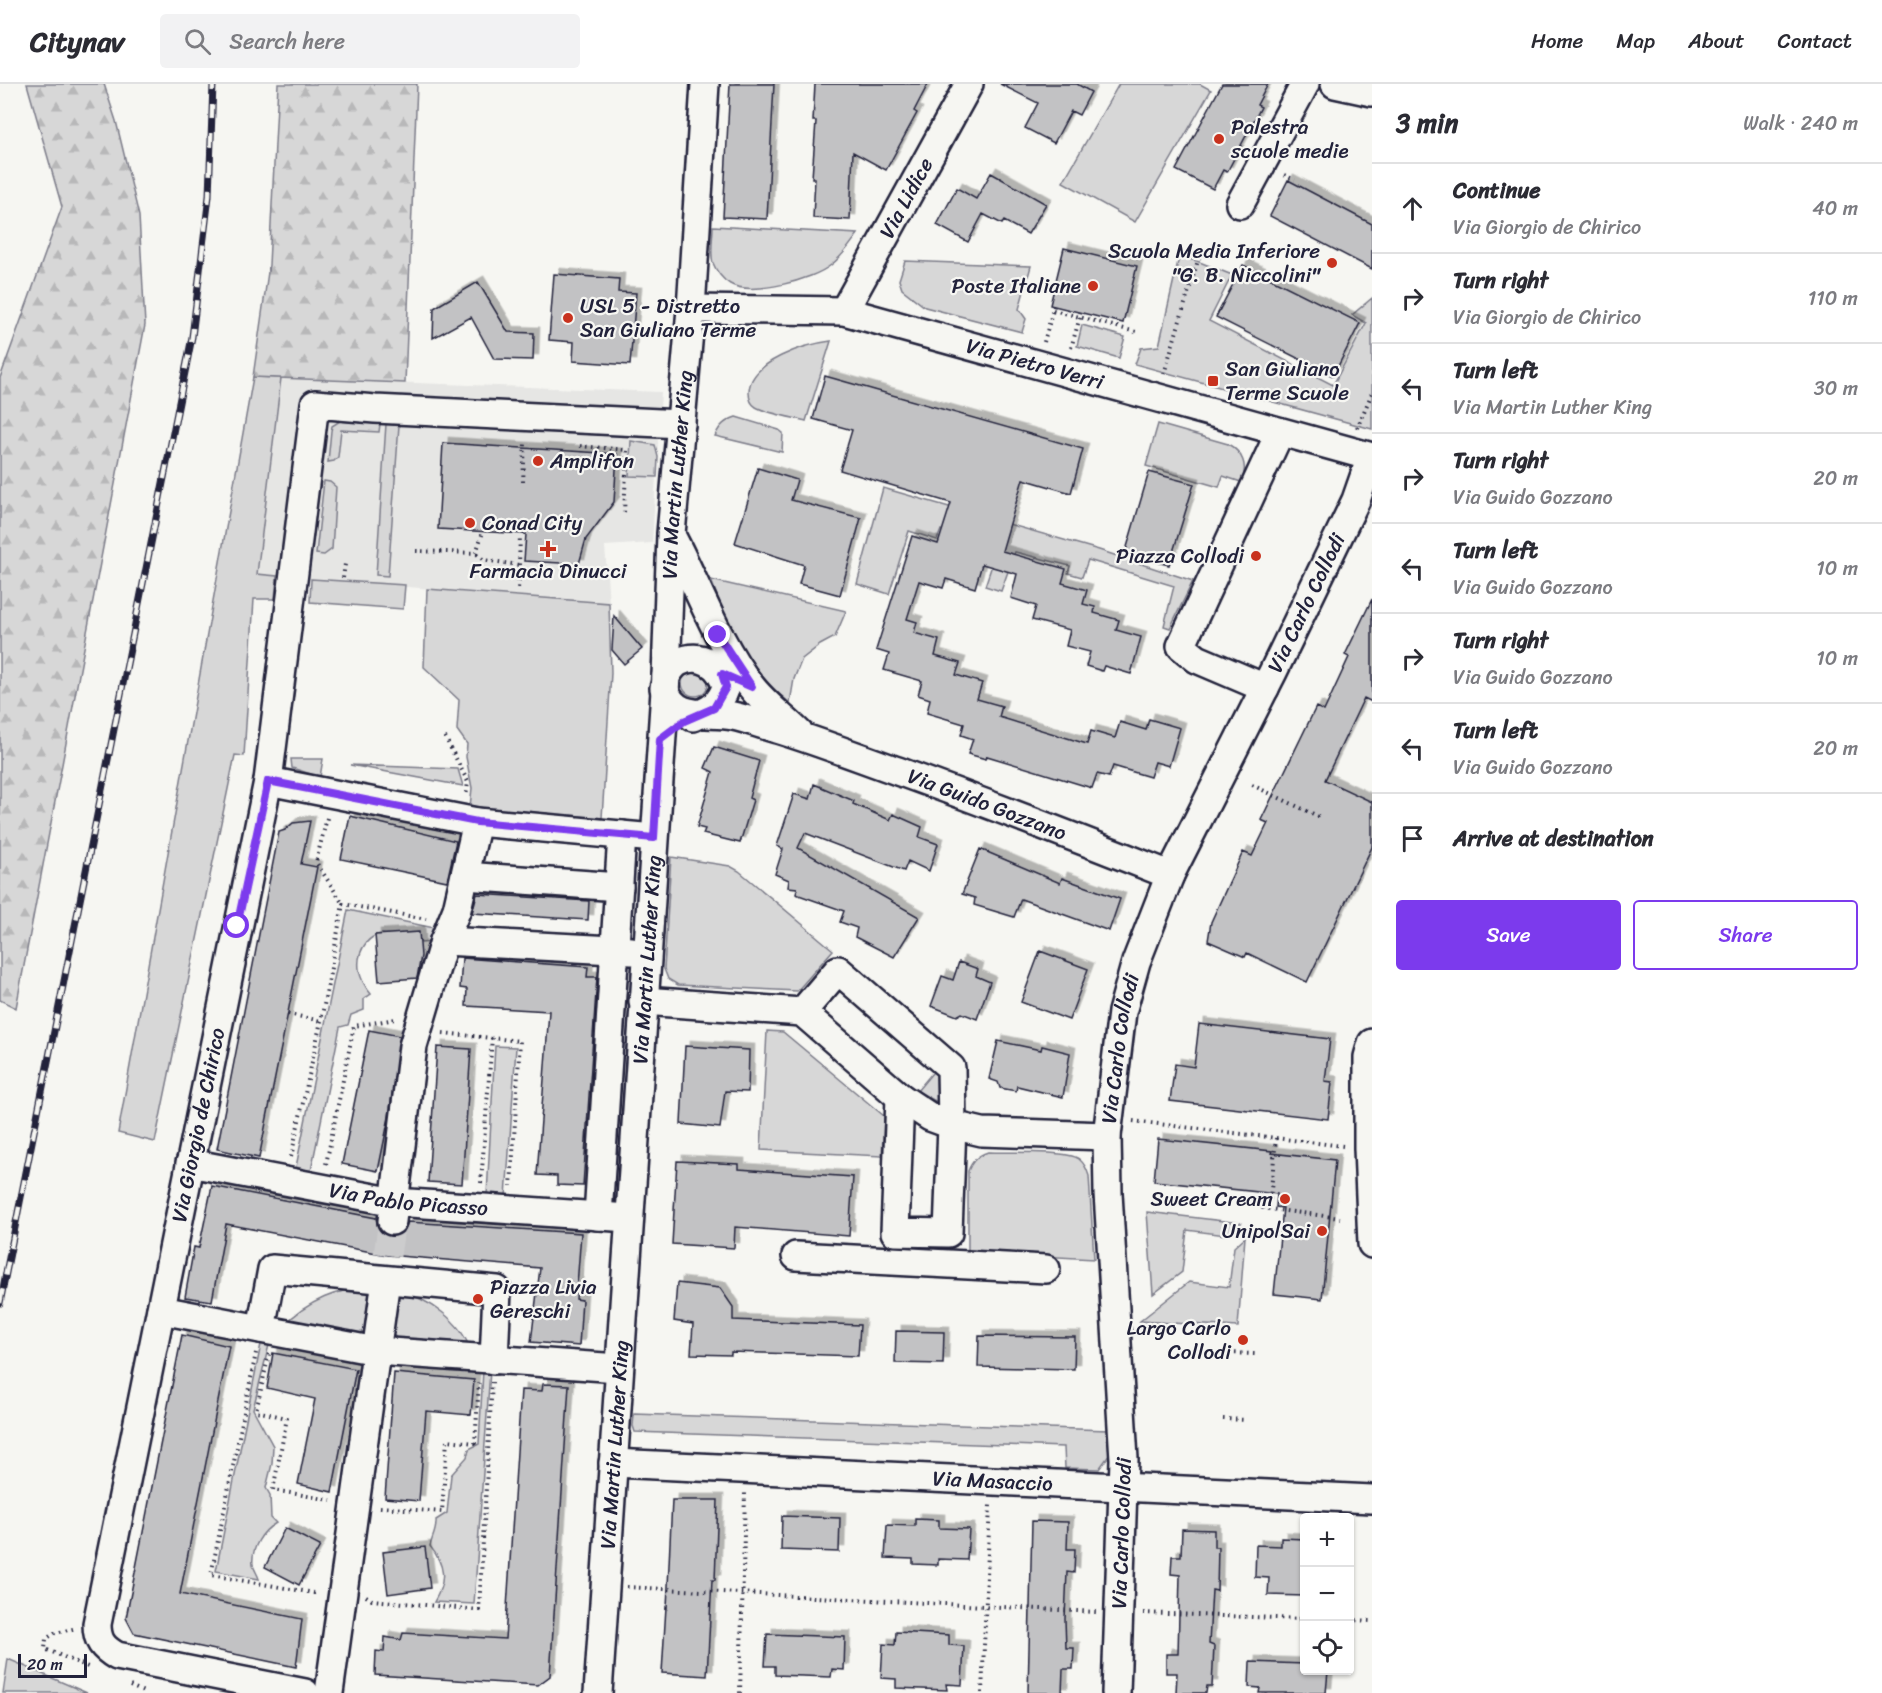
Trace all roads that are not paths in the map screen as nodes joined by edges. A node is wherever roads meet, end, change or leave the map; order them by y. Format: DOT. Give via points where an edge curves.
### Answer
graph roads {
  1 [pos="705,84"];
  2 [pos="969,84"];
  3 [pos="1305,84"];
  4 [pos="1335,84"];
  5 [pos="1372,92"];
  6 [pos="1240,204"];
  7 [pos="691,309"];
  8 [pos="844,311"];
  9 [pos="681,424"];
  10 [pos="1280,432"];
  11 [pos="1372,457"];
  12 [pos="671,534"];
  13 [pos="722,674"];
  14 [pos="665,682"];
  15 [pos="752,687"];
  16 [pos="1265,688"];
  17 [pos="701,713"];
  18 [pos="803,737"];
  19 [pos="660,739"];
  20 [pos="268,781"];
  21 [pos="470,821"];
  22 [pos="622,835"];
  23 [pos="654,838"];
  24 [pos="1170,874"];
  25 [pos="619,887"];
  26 [pos="461,894"];
  27 [pos="444,940"];
  28 [pos="615,950"];
  29 [pos="646,951"];
  30 [pos="643,1001"];
  31 [pos="802,1012"];
  32 [pos="1372,1043"];
  33 [pos="900,1097"];
  34 [pos="952,1125"];
  35 [pos="1117,1128"];
  36 [pos="1370,1148"];
  37 [pos="190,1163"];
  38 [pos="393,1211"];
  39 [pos="598,1216"];
  40 [pos="629,1218"];
  41 [pos="895,1232"];
  42 [pos="1372,1244"];
  43 [pos="796,1256"];
  44 [pos="895,1261"];
  45 [pos="1046,1269"];
  46 [pos="386,1280"];
  47 [pos="161,1310"];
  48 [pos="267,1330"];
  49 [pos="376,1351"];
  50 [pos="487,1359"];
  51 [pos="619,1368"];
  52 [pos="613,1463"];
  53 [pos="1124,1488"];
  54 [pos="1372,1499"];
  55 [pos="305,1693"];
  56 [pos="329,1693"];
  57 [pos="598,1693"];
  58 [pos="1116,1693"];
  1 -- 7 [label="street, Via Martin Luther King"];
  2 -- 8 [label="street, Via Lidice"];
  3 -- 6 [label="street"];
  4 -- 5 [label="street"];
  7 -- 8 [label="street, Via Pietro Verri"];
  7 -- 9 [label="street, Via Martin Luther King"];
  8 -- 10 [label="street, Via Pietro Verri"];
  9 -- 12 [label="street, Via Martin Luther King"];
  9 -- 20 [label="street, Via Giorgio de Chirico" via="315,404"];
  10 -- 11 [label="street, Via Pietro Verri"];
  10 -- 16 [label="street" via="1181,646 1197,659"];
  11 -- 16 [label="street, Via Carlo Collodi" via="1356,500"];
  12 -- 14 [label="street, Via Martin Luther King"];
  12 -- 15 [label="street, Via Guido Gozzano" via="718,635"];
  13 -- 14 [label="street, Via Guido Gozzano" via="712,663 692,659 678,663"];
  13 -- 15 [label="street, Via Guido Gozzano"];
  13 -- 17 [label="street" via="724,694 714,708"];
  14 -- 17 [label="street, Via Guido Gozzano" via="673,706 688,713"];
  14 -- 19 [label="street, Via Martin Luther King"];
  15 -- 18 [label="street, Via Guido Gozzano"];
  16 -- 24 [label="street, Via Carlo Collodi"];
  17 -- 18 [label="street, Via Guido Gozzano" via="733,716"];
  17 -- 19 [label="street"];
  18 -- 24 [label="street, Via Guido Gozzano"];
  19 -- 23 [label="street, Via Martin Luther King"];
  20 -- 21 [label="street"];
  20 -- 37 [label="street, Via Giorgio de Chirico"];
  21 -- 22 [label="street"];
  21 -- 26 [label="street"];
  22 -- 23 [label="street"];
  22 -- 25 [label="street"];
  23 -- 29 [label="street, Via Martin Luther King"];
  24 -- 35 [label="street, Via Carlo Collodi" via="1136,962 1122,1012"];
  25 -- 26 [label="street"];
  25 -- 28 [label="street"];
  26 -- 27 [label="street"];
  27 -- 28 [label="street"];
  27 -- 38 [label="street" via="413,1046"];
  28 -- 29 [label="street"];
  28 -- 39 [label="street"];
  29 -- 30 [label="street, Via Martin Luther King"];
  30 -- 31 [label="street"];
  30 -- 40 [label="street, Via Martin Luther King"];
  31 -- 33 [label="street"];
  31 -- 34 [label="street" via="838,970 951,1068"];
  32 -- 36 [label="street" via="1368,1057"];
  33 -- 34 [label="street" via="930,1117"];
  33 -- 41 [label="street"];
  34 -- 35 [label="street" via="982,1132"];
  34 -- 41 [label="street" via="948,1233"];
  35 -- 53 [label="street, Via Carlo Collodi" via="1108,1193 1123,1414"];
  36 -- 42 [label="street"];
  37 -- 38 [label="street, Via Pablo Picasso" via="321,1188"];
  37 -- 47 [label="street, Via Giorgio de Chirico"];
  38 -- 39 [label="street, Via Pablo Picasso" via="480,1208"];
  39 -- 40 [label="street, Via Pablo Picasso"];
  40 -- 51 [label="street, Via Martin Luther King"];
  41 -- 44 [label="street"];
  43 -- 44 [label="street"];
  44 -- 45 [label="street"];
  46 -- 48 [label="street" via="272,1269"];
  46 -- 49 [label="street"];
  46 -- 50 [label="street" via="497,1290"];
  47 -- 48 [label="street"];
  47 -- 55 [label="street, Via Giorgio de Chirico" via="97,1634 106,1650 117,1656"];
  48 -- 49 [label="street"];
  49 -- 50 [label="street"];
  49 -- 56 [label="street"];
  50 -- 51 [label="street"];
  51 -- 52 [label="street, Via Martin Luther King"];
  52 -- 53 [label="street, Via Masaccio"];
  52 -- 57 [label="street, Via Martin Luther King"];
  53 -- 54 [label="street, Via Masaccio"];
  53 -- 58 [label="street, Via Carlo Collodi"];
}
